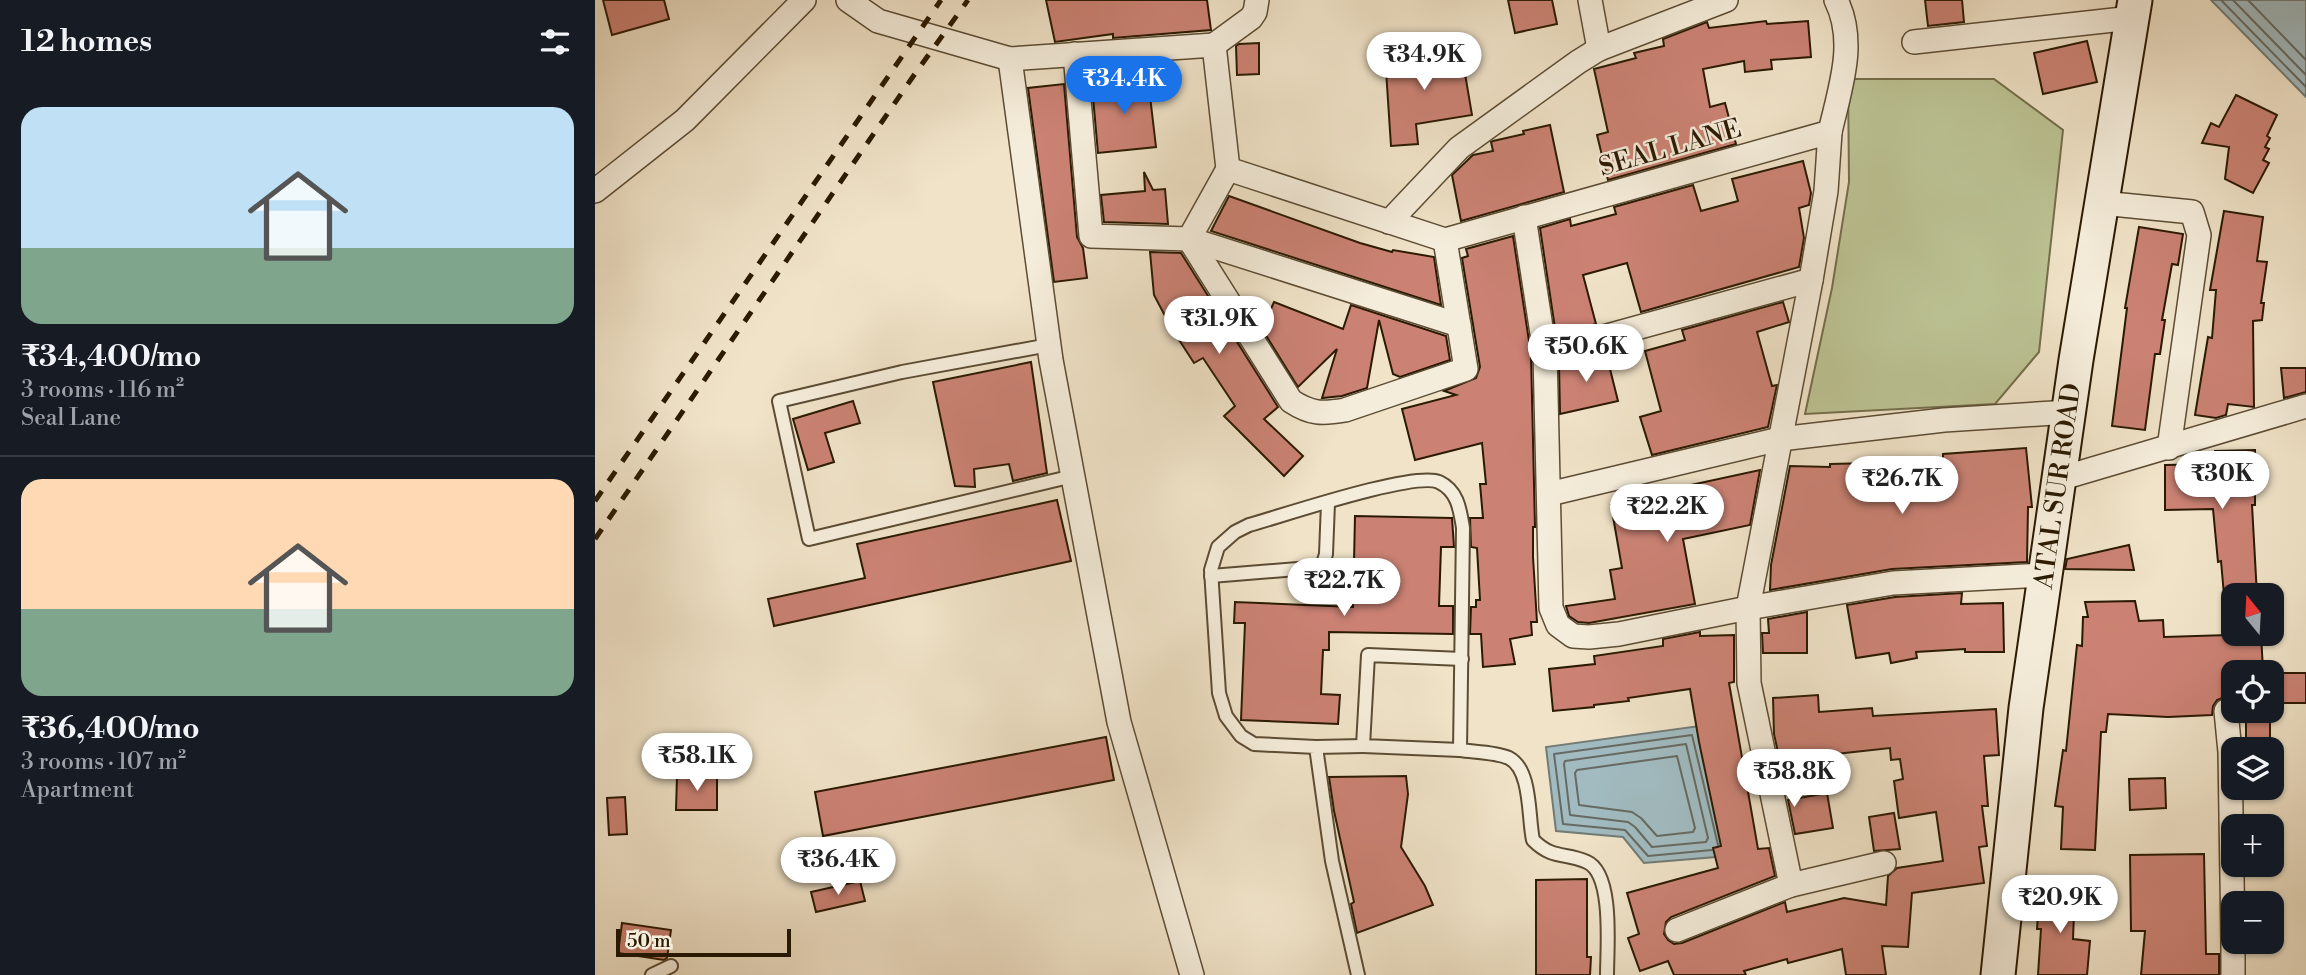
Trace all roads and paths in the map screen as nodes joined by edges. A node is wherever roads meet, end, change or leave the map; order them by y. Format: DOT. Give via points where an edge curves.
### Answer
graph roads {
  1 [pos="804,0"];
  2 [pos="1257,0"];
  3 [pos="1590,0"];
  4 [pos="1726,0"];
  5 [pos="1836,0"];
  6 [pos="854,2"];
  7 [pos="2134,9"];
  8 [pos="1915,42"];
  9 [pos="1214,45"];
  10 [pos="1599,49"];
  11 [pos="1075,54"];
  12 [pos="1010,58"];
  13 [pos="1830,132"];
  14 [pos="1228,169"];
  15 [pos="595,191"];
  16 [pos="2102,203"];
  17 [pos="1524,217"];
  18 [pos="1389,222"];
  19 [pos="1189,239"];
  20 [pos="1445,240"];
  21 [pos="1811,280"];
  22 [pos="1459,325"];
  23 [pos="1049,345"];
  24 [pos="1545,353"];
  25 [pos="2306,406"];
  26 [pos="2069,412"];
  27 [pos="1780,439"];
  28 [pos="2169,448"];
  29 [pos="1073,476"];
  30 [pos="2059,480"];
  31 [pos="1549,494"];
  32 [pos="1328,503"];
  33 [pos="2045,575"];
  34 [pos="1211,576"];
  35 [pos="1748,608"];
  36 [pos="1462,659"];
  37 [pos="2227,723"];
  38 [pos="1363,746"];
  39 [pos="1316,747"];
  40 [pos="1460,750"];
  41 [pos="1884,863"];
  42 [pos="1791,885"];
  43 [pos="2232,891"];
  44 [pos="1677,930"];
  45 [pos="2233,954"];
  46 [pos="671,967"];
  47 [pos="652,975"];
  48 [pos="1192,975"];
  49 [pos="1358,975"];
  50 [pos="1607,975"];
  51 [pos="1998,975"];
  52 [pos="2233,975"];
  1 -- 15 [label="street" via="685,120"];
  2 -- 9 [label="street" via="1251,18"];
  3 -- 10 [label="street"];
  4 -- 10 [label="street"];
  5 -- 13 [label="street" via="1848,52"];
  6 -- 12 [label="street" via="877,21"];
  7 -- 8 [label="street"];
  7 -- 16 [label="street, ATAL SUR ROAD"];
  9 -- 11 [label="street"];
  9 -- 14 [label="street"];
  10 -- 18 [label="street" via="1459,148"];
  11 -- 12 [label="street"];
  11 -- 19 [label="street" via="1091,236"];
  12 -- 23 [label="street"];
  13 -- 17 [label="street, SEAL LANE"];
  13 -- 21 [label="street" via="1826,191"];
  14 -- 18 [label="street"];
  14 -- 19 [label="street"];
  16 -- 26 [label="street, ATAL SUR ROAD"];
  16 -- 28 [label="street" via="2192,212 2199,234"];
  17 -- 20 [label="street, SEAL LANE"];
  17 -- 24 [label="street"];
  18 -- 20 [label="street"];
  19 -- 22 [label="street"];
  19 -- 22 [label="street" via="1291,401 1306,411 1345,411 1466,369"];
  20 -- 22 [label="street"];
  21 -- 24 [label="street"];
  21 -- 27 [label="street"];
  23 -- 29 [label="street"];
  23 -- 29 [label="lane" via="779,401 809,539"];
  24 -- 31 [label="street"];
  25 -- 28 [label="street"];
  26 -- 27 [label="street" via="1944,420"];
  26 -- 30 [label="street, ATAL SUR ROAD"];
  27 -- 31 [label="street"];
  27 -- 35 [label="street"];
  28 -- 30 [label="street"];
  29 -- 48 [label="street" via="1119,722"];
  30 -- 33 [label="street, ATAL SUR ROAD"];
  31 -- 35 [label="street" via="1551,608 1558,625 1573,636 1619,634"];
  32 -- 34 [label="lane" via="1235,532 1218,547"];
  32 -- 34 [label="lane" via="1322,567"];
  32 -- 36 [label="lane" via="1404,481 1438,481 1452,491 1463,528"];
  33 -- 35 [label="street" via="1893,583"];
  33 -- 51 [label="street, ATAL SUR ROAD"];
  34 -- 39 [label="lane" via="1219,693 1226,716 1241,736 1254,744"];
  35 -- 42 [label="street" via="1749,682"];
  36 -- 38 [label="lane" via="1368,655"];
  36 -- 40 [label="lane"];
  37 -- 43 [label="street"];
  38 -- 39 [label="lane"];
  38 -- 40 [label="lane"];
  39 -- 49 [label="lane" via="1332,861"];
  40 -- 50 [label="lane" via="1508,758 1524,778 1533,840 1548,853 1589,862 1599,873 1606,891"];
  41 -- 42 [label="street"];
  42 -- 44 [label="street"];
  45 -- 52 [label="street"];
  46 -- 47 [label="lane"];
}
